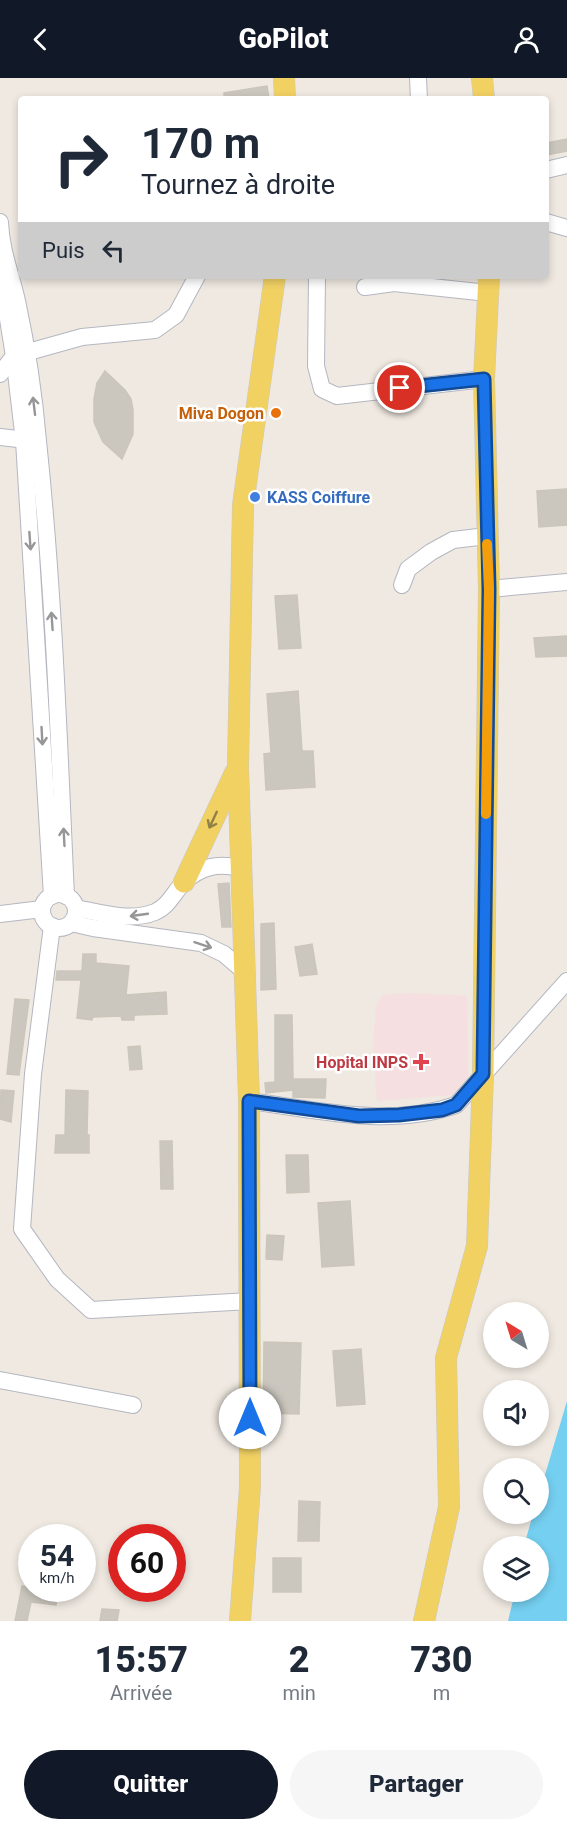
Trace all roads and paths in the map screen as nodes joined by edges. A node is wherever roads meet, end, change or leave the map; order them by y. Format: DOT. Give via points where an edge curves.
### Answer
graph roads {
  1 [pos="284,78"];
  2 [pos="418,78"];
  3 [pos="482,78"];
  4 [pos="285,96"];
  5 [pos="418,96"];
  6 [pos="484,96"];
  7 [pos="567,165"];
  8 [pos="549,169"];
  9 [pos="0,222"];
  10 [pos="549,223"];
  11 [pos="567,228"];
  12 [pos="0,229"];
  13 [pos="194,279"];
  14 [pos="275,279"];
  15 [pos="317,279"];
  16 [pos="488,284"];
  17 [pos="365,288"];
  18 [pos="21,354"];
  19 [pos="0,374"];
  20 [pos="484,379"];
  21 [pos="0,437"];
  22 [pos="31,441"];
  23 [pos="36,511"];
  24 [pos="487,536"];
  25 [pos="567,582"];
  26 [pos="402,585"];
  27 [pos="489,589"];
  28 [pos="55,663"];
  29 [pos="38,665"];
  30 [pos="238,767"];
  31 [pos="53,782"];
  32 [pos="240,868"];
  33 [pos="184,882"];
  34 [pos="62,906"];
  35 [pos="0,914"];
  36 [pos="246,973"];
  37 [pos="567,981"];
  38 [pos="483,1074"];
  39 [pos="249,1101"];
  40 [pos="250,1301"];
  41 [pos="0,1380"];
  42 [pos="133,1405"];
  43 [pos="240,1621"];
  44 [pos="424,1621"];
  1 -- 4 [label="main road"];
  2 -- 5 [label="street"];
  3 -- 6 [label="main road"];
  7 -- 8 [label="street"];
  9 -- 12 [label="street"];
  10 -- 11 [label="street"];
  12 -- 18 [label="street" via="5,261 13,280"];
  13 -- 18 [label="street" via="176,315 155,330 82,337"];
  14 -- 30 [label="main road" via="243,505"];
  15 -- 20 [label="street" via="316,366 322,389 337,396"];
  16 -- 17 [label="street" via="394,282"];
  16 -- 20 [label="main road"];
  18 -- 19 [label="street"];
  18 -- 22 [label="street"];
  20 -- 24 [label="main road"];
  21 -- 22 [label="street"];
  22 -- 23 [label="street"];
  28 -- 23 [label="street, one-way"];
  23 -- 29 [label="street, one-way"];
  24 -- 26 [label="street" via="453,540 431,552 408,569"];
  24 -- 27 [label="main road"];
  25 -- 27 [label="street"];
  27 -- 38 [label="main road"];
  28 -- 29 [label="street"];
  28 -- 31 [label="street"];
  29 -- 31 [label="street, one-way"];
  30 -- 32 [label="main road"];
  30 -- 33 [label="main road, one-way"];
  31 -- 34 [label="street"];
  32 -- 33 [label="street" via="215,865"];
  32 -- 36 [label="main road"];
  33 -- 34 [label="street, one-way" via="168,903 156,912 139,916 113,916"];
  34 -- 35 [label="street"];
  34 -- 36 [label="street, one-way" via="93,928 201,943 224,954"];
  34 -- 40 [label="street" via="43,916 52,926 33,1074 22,1229 57,1280 91,1310"];
  36 -- 39 [label="main road"];
  37 -- 38 [label="street"];
  38 -- 39 [label="street" via="456,1105 399,1115 359,1116"];
  38 -- 44 [label="main road" via="477,1246 446,1358 449,1507"];
  39 -- 40 [label="main road"];
  40 -- 43 [label="main road" via="250,1487"];
  41 -- 42 [label="street"];
}
